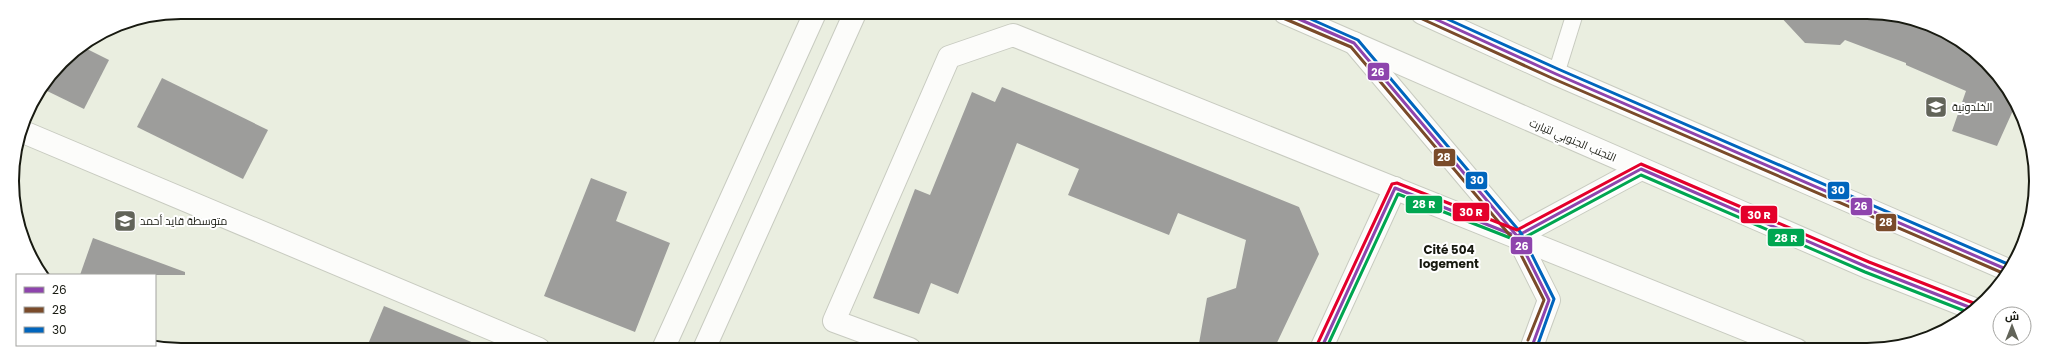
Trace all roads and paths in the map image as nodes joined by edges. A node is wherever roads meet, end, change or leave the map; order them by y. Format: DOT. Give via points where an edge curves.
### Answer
graph roads {
  1 [pos="812,19"];
  2 [pos="852,19"];
  3 [pos="1298,19"];
  4 [pos="1435,19"];
  5 [pos="1573,19"];
  6 [pos="1354,44"];
  7 [pos="1556,74"];
  8 [pos="27,133"];
  9 [pos="1641,169"];
  10 [pos="1395,188"];
  11 [pos="1517,236"];
  12 [pos="2005,267"];
  13 [pos="1969,307"];
  14 [pos="525,343"];
  15 [pos="666,343"];
  16 [pos="707,343"];
  17 [pos="894,343"];
  18 [pos="1324,343"];
  19 [pos="1533,343"];
  20 [pos="1780,343"];
  1 -- 15 [label="main road"];
  2 -- 16 [label="main road"];
  3 -- 6 [label="main road, التجنب الجنوبي لتيارت"];
  4 -- 7 [label="main road"];
  5 -- 7 [label="lane"];
  6 -- 9 [label="main road, التجنب الجنوبي لتيارت"];
  6 -- 11 [label="main road"];
  7 -- 12 [label="main road"];
  8 -- 14 [label="main road"];
  9 -- 11 [label="main road"];
  9 -- 13 [label="main road, التجنب الجنوبي لتيارت" via="1867,267"];
  10 -- 11 [label="main road"];
  10 -- 17 [label="main road" via="1013,35 949,57 834,321"];
  10 -- 18 [label="main road"];
  11 -- 19 [label="main road" via="1549,300"];
  11 -- 20 [label="main road"];
}
